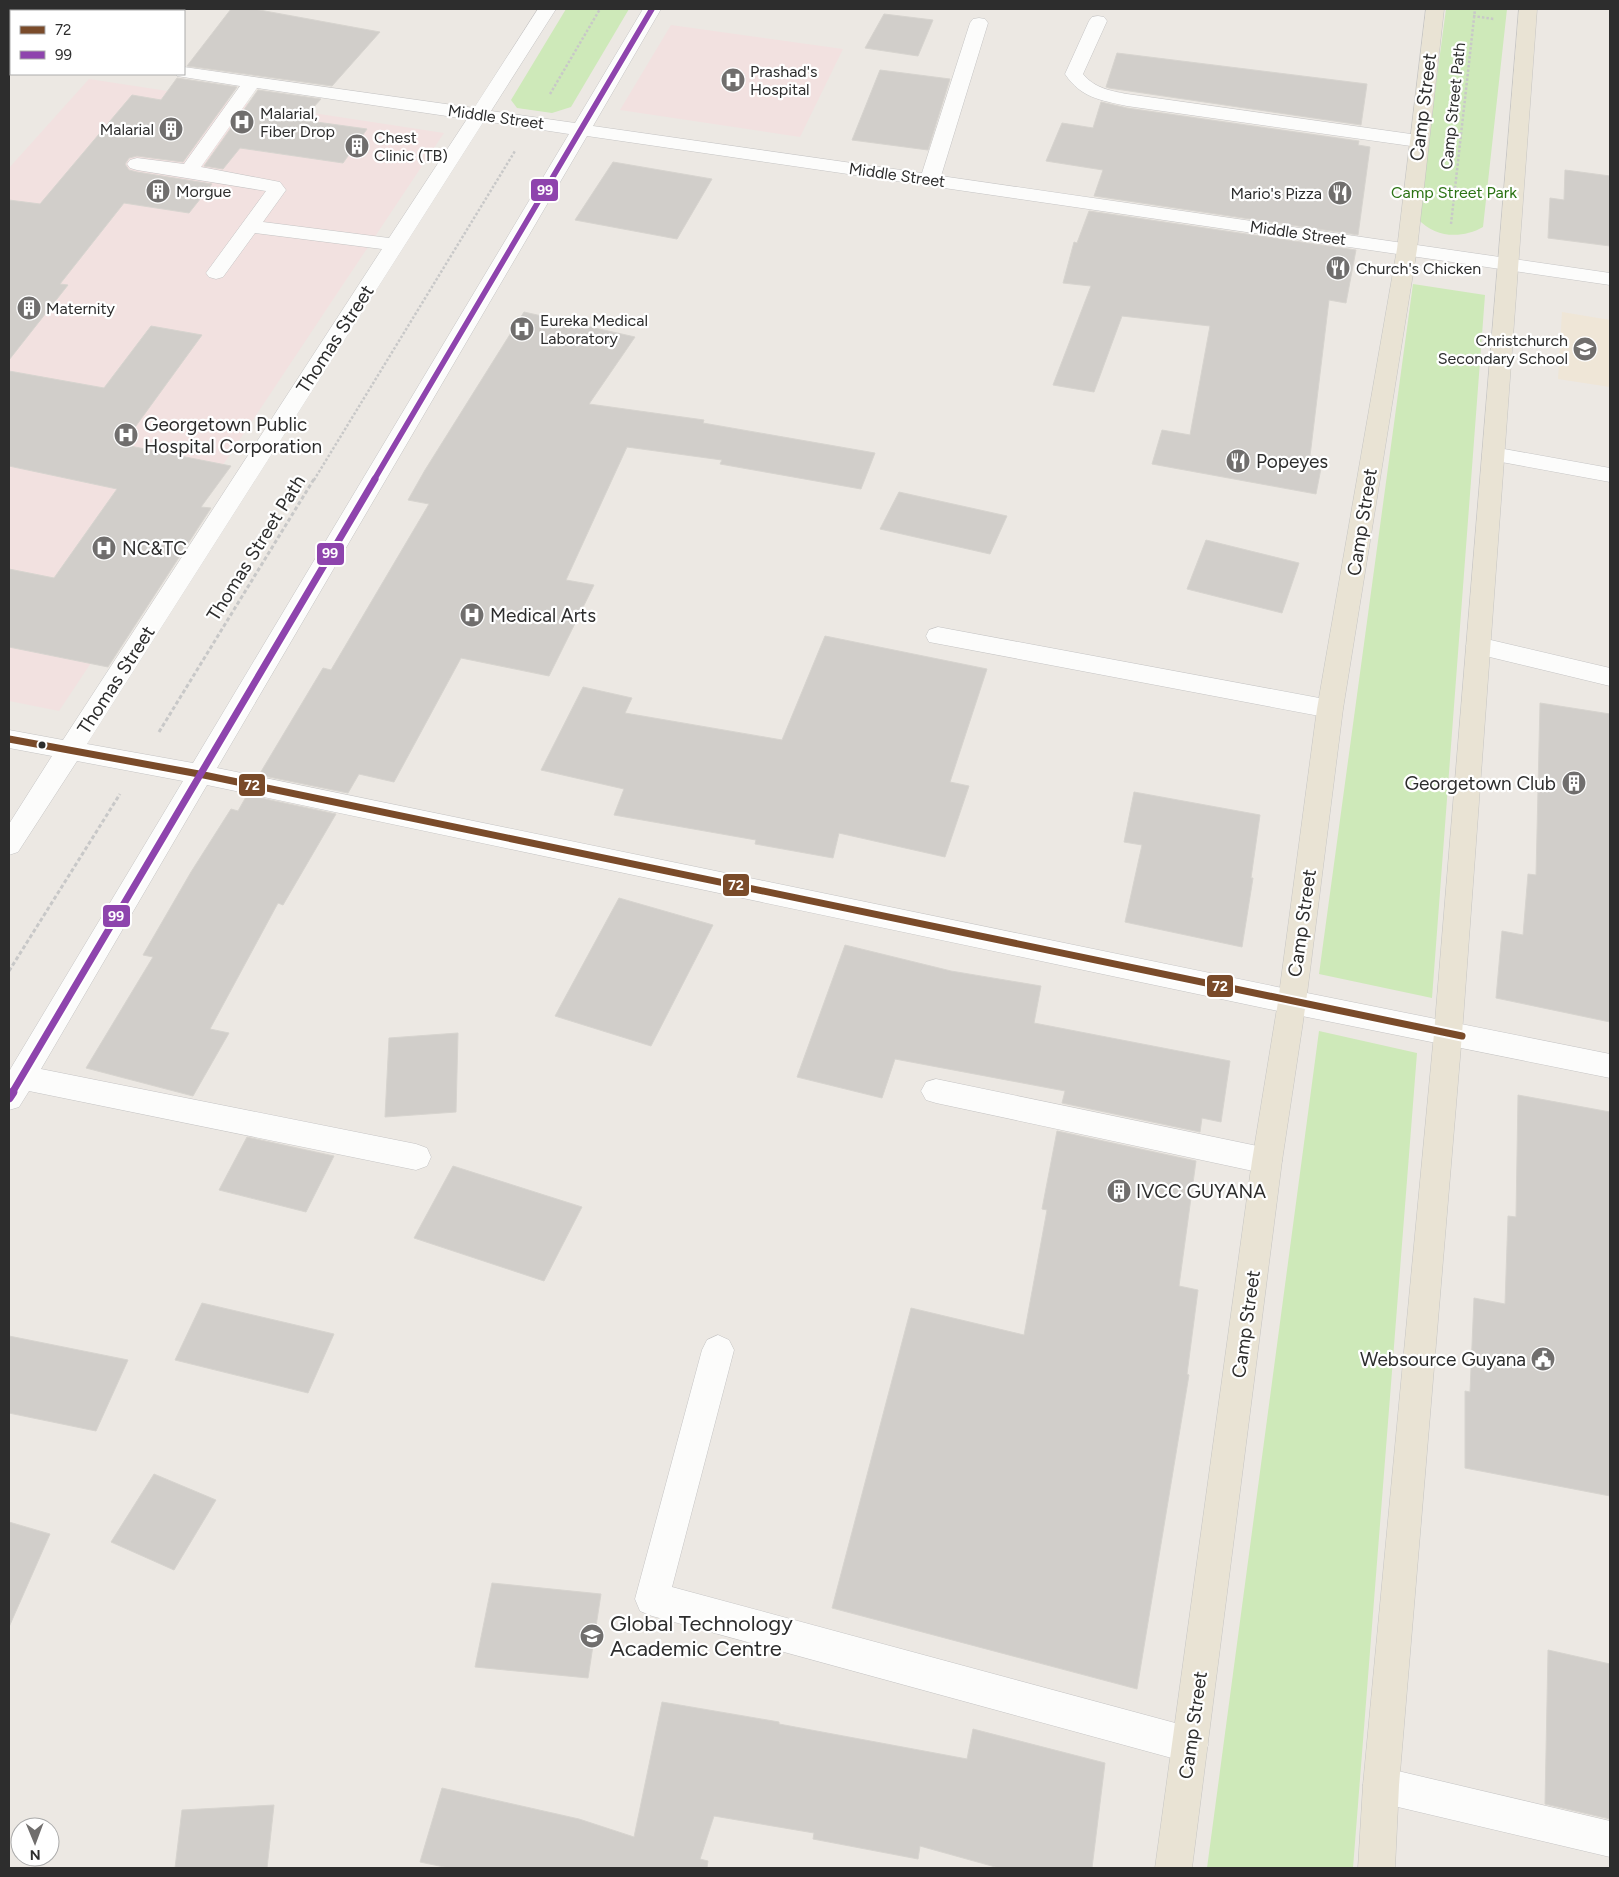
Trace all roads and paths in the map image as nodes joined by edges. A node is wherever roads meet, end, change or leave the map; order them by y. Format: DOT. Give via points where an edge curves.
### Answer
graph roads {
  1 [pos="547,9"];
  2 [pos="600,9"];
  3 [pos="652,9"];
  4 [pos="1435,9"];
  5 [pos="1475,9"];
  6 [pos="1465,15"];
  7 [pos="1474,16"];
  8 [pos="1528,16"];
  9 [pos="1098,21"];
  10 [pos="979,23"];
  11 [pos="185,72"];
  12 [pos="252,82"];
  13 [pos="480,114"];
  14 [pos="533,122"];
  15 [pos="581,129"];
  16 [pos="1418,141"];
  17 [pos="137,164"];
  18 [pos="189,170"];
  19 [pos="930,180"];
  20 [pos="250,226"];
  21 [pos="1451,226"];
  22 [pos="395,245"];
  23 [pos="1407,249"];
  24 [pos="1507,264"];
  25 [pos="216,273"];
  26 [pos="1610,279"];
  27 [pos="1492,454"];
  28 [pos="1610,475"];
  29 [pos="938,636"];
  30 [pos="1478,646"];
  31 [pos="1610,676"];
  32 [pos="1330,709"];
  33 [pos="9,739"];
  34 [pos="71,750"];
  35 [pos="140,763"];
  36 [pos="199,774"];
  37 [pos="9,845"];
  38 [pos="9,971"];
  39 [pos="1292,1002"];
  40 [pos="1448,1034"];
  41 [pos="1610,1066"];
  42 [pos="15,1087"];
  43 [pos="936,1091"];
  44 [pos="416,1157"];
  45 [pos="1267,1161"];
  46 [pos="718,1350"];
  47 [pos="1190,1745"];
  48 [pos="1381,1785"];
  49 [pos="1610,1839"];
  50 [pos="1173,1868"];
  51 [pos="1376,1868"];
  1 -- 13 [label="street, Thomas Street"];
  2 -- 14 [label="path, Thomas Street Path"];
  3 -- 15 [label="street"];
  4 -- 16 [label="main road, Camp Street"];
  5 -- 7 [label="path, Camp Street Path"];
  6 -- 7 [label="path"];
  7 -- 8 [label="path"];
  7 -- 21 [label="path, Camp Street Path"];
  8 -- 24 [label="main road"];
  9 -- 16 [label="street" via="1074,74 1079,84 1091,90 1127,100"];
  10 -- 19 [label="street"];
  11 -- 12 [label="street, Middle Street"];
  12 -- 13 [label="street, Middle Street"];
  12 -- 18 [label="street"];
  13 -- 14 [label="street, Middle Street"];
  13 -- 22 [label="street, Thomas Street"];
  14 -- 15 [label="street, Middle Street"];
  14 -- 35 [label="path, Thomas Street Path"];
  15 -- 19 [label="street, Middle Street"];
  15 -- 36 [label="street"];
  16 -- 23 [label="main road, Camp Street"];
  17 -- 18 [label="street"];
  18 -- 20 [label="street" via="273,186 274,194"];
  19 -- 23 [label="street, Middle Street"];
  20 -- 22 [label="street"];
  20 -- 25 [label="street"];
  22 -- 34 [label="street, Thomas Street"];
  23 -- 24 [label="street, Middle Street"];
  23 -- 32 [label="main road, Camp Street"];
  24 -- 26 [label="street, Middle Street"];
  24 -- 27 [label="main road"];
  27 -- 28 [label="street"];
  27 -- 30 [label="main road"];
  29 -- 32 [label="street"];
  30 -- 31 [label="street"];
  30 -- 40 [label="main road"];
  32 -- 39 [label="main road, Camp Street"];
  33 -- 34 [label="street"];
  34 -- 35 [label="street"];
  34 -- 37 [label="street, Thomas Street"];
  35 -- 36 [label="street"];
  35 -- 38 [label="path, Thomas Street Path"];
  36 -- 39 [label="street"];
  36 -- 42 [label="street"];
  39 -- 40 [label="street"];
  39 -- 45 [label="main road, Camp Street"];
  40 -- 41 [label="street"];
  40 -- 48 [label="main road"];
  42 -- 44 [label="street"];
  43 -- 45 [label="street"];
  45 -- 47 [label="main road, Camp Street"];
  46 -- 47 [label="street" via="652,1599"];
  47 -- 50 [label="main road, Camp Street"];
  48 -- 49 [label="street"];
  48 -- 51 [label="main road"];
}
